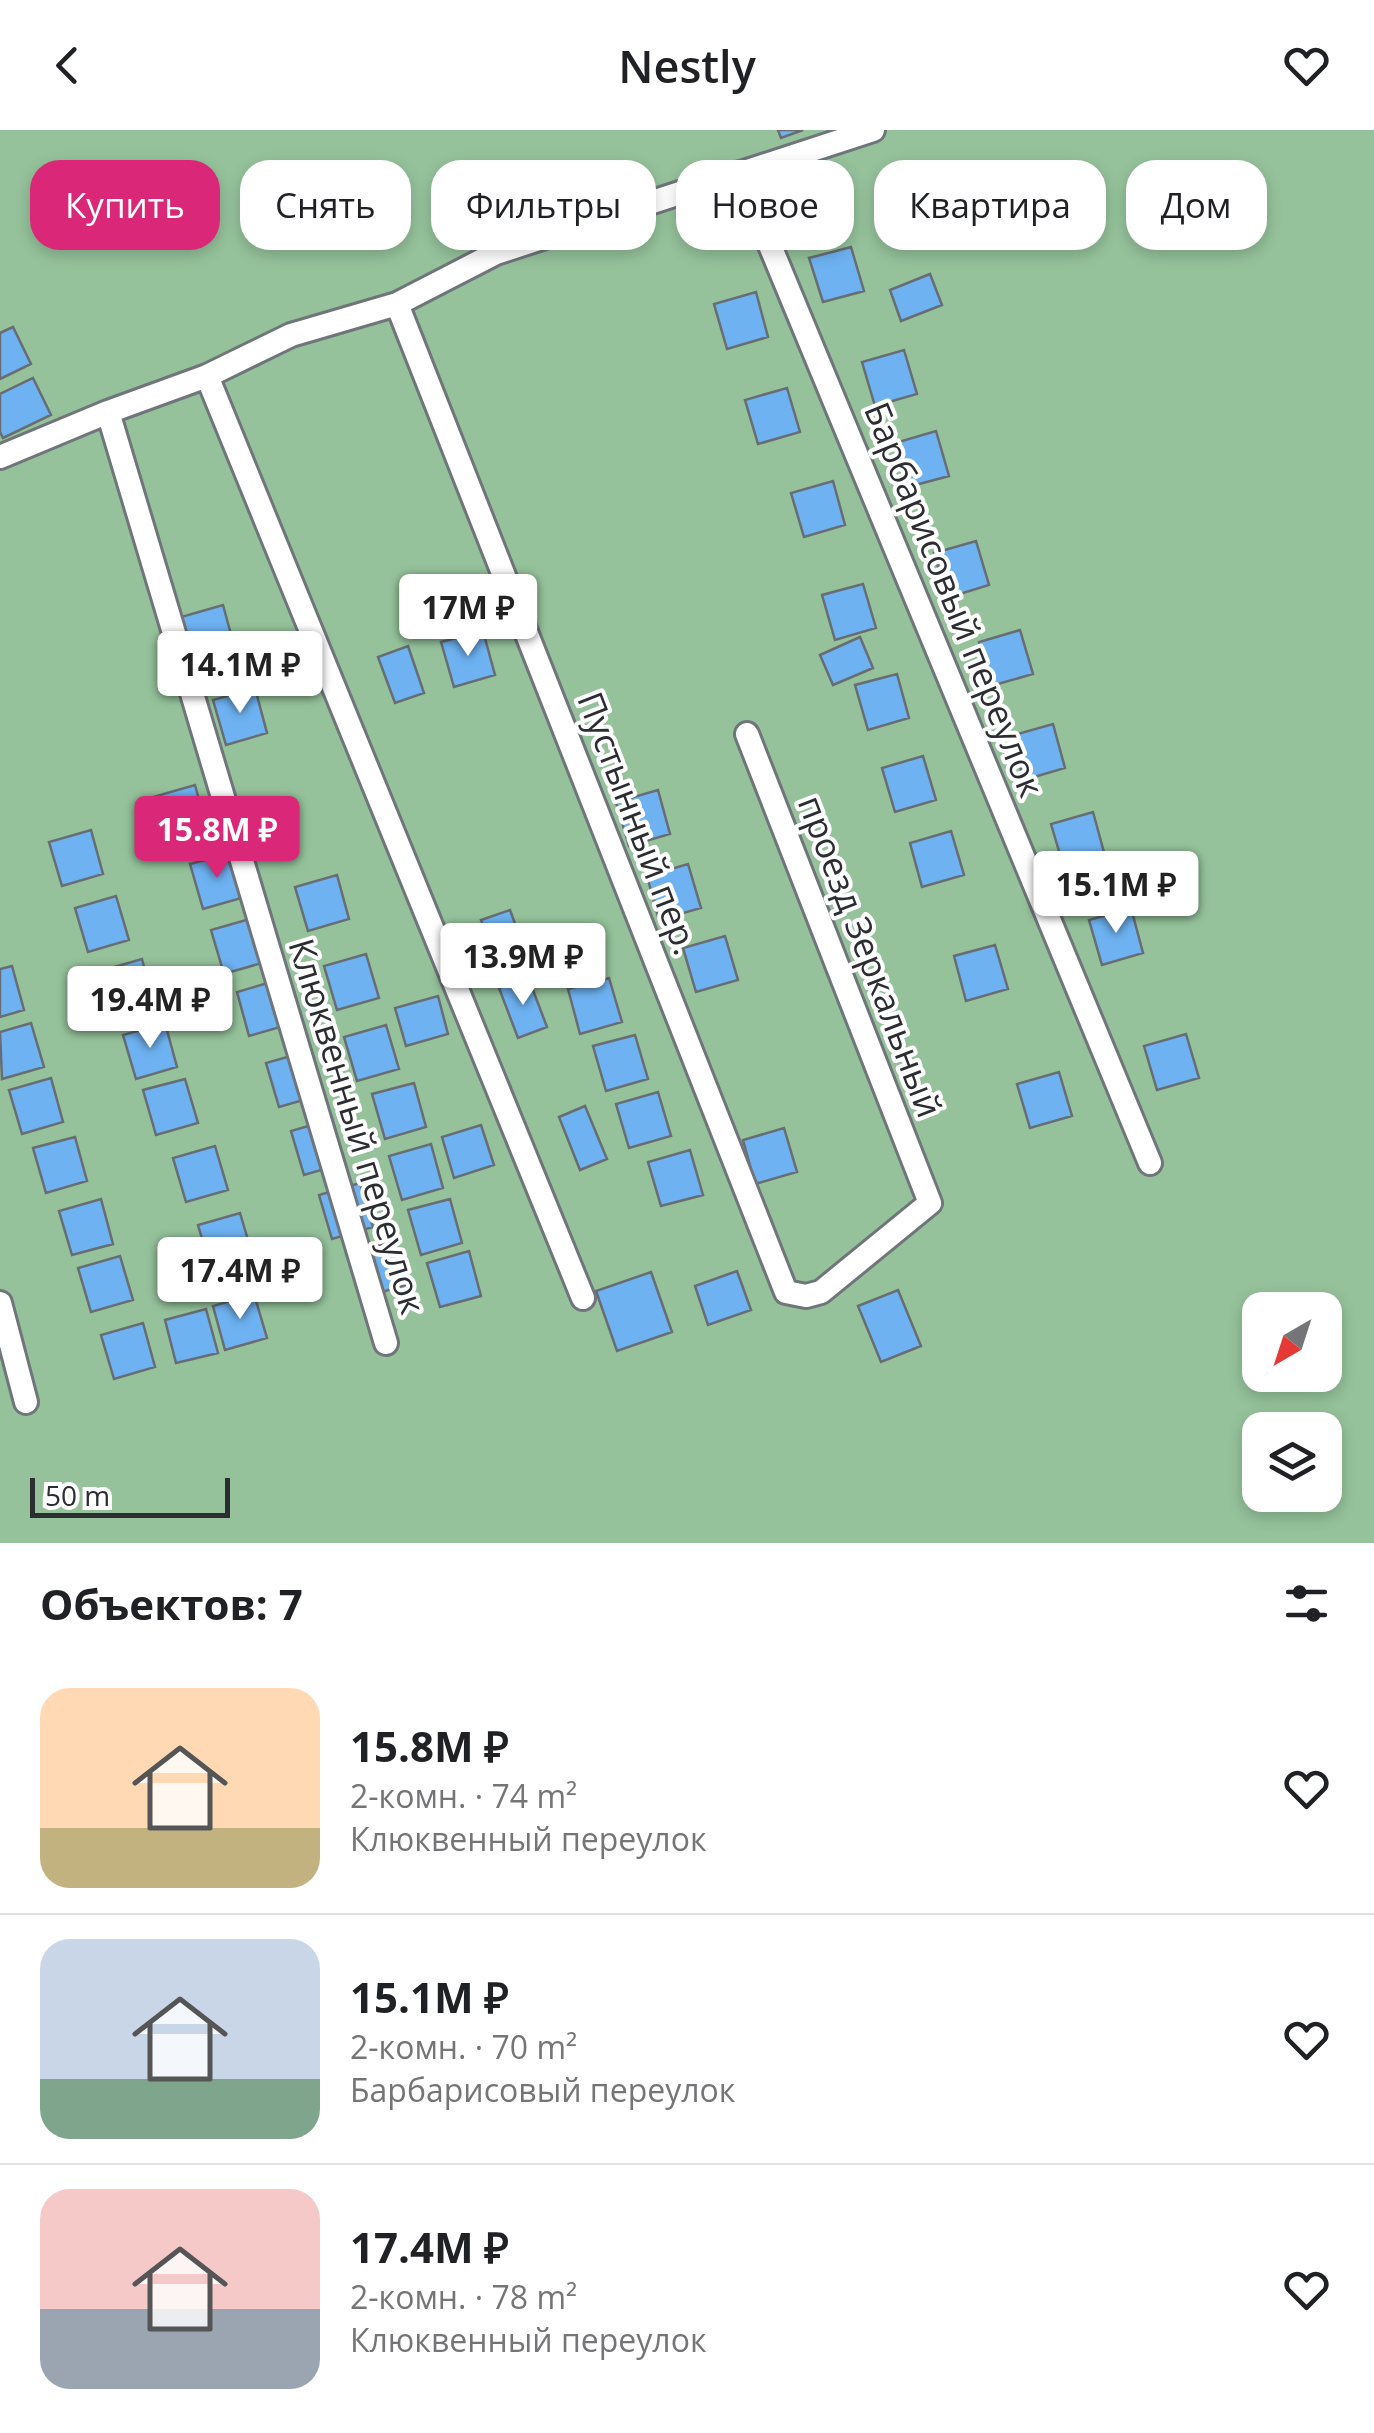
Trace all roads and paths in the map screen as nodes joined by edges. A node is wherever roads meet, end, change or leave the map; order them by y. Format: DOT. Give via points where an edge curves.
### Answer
graph roads {
  1 [pos="872,130"];
  2 [pos="780,160"];
  3 [pos="676,194"];
  4 [pos="772,250"];
  5 [pos="397,304"];
  6 [pos="207,376"];
  7 [pos="108,412"];
  8 [pos="0,458"];
  9 [pos="746,734"];
  10 [pos="1150,1164"];
  11 [pos="930,1204"];
  12 [pos="583,1298"];
  13 [pos="0,1303"];
  14 [pos="386,1343"];
  15 [pos="26,1402"];
  1 -- 2 [label="street"];
  3 -- 5 [label="street" via="496,253"];
  4 -- 10 [label="street, Барбарисовый переулок"];
  5 -- 6 [label="street" via="291,335"];
  5 -- 11 [label="street, Пустынный пер." via="786,1292 821,1292"];
  6 -- 7 [label="street"];
  6 -- 12 [label="street"];
  7 -- 8 [label="street"];
  7 -- 14 [label="street, Клюквенный переулок"];
  9 -- 11 [label="street, проезд Зеркальный"];
  13 -- 15 [label="street"];
}
